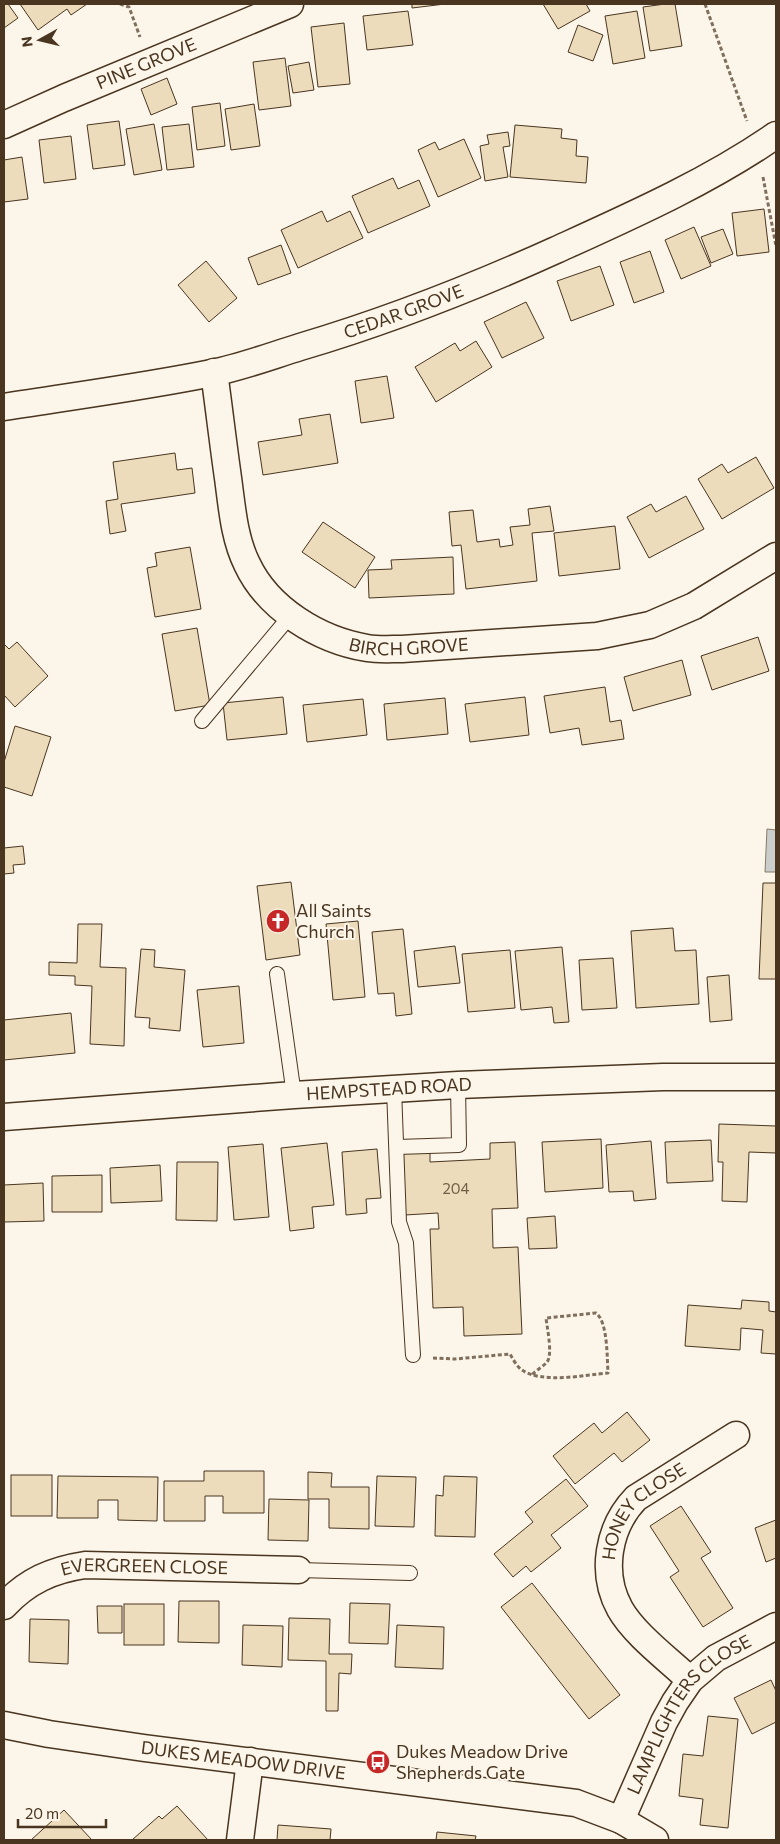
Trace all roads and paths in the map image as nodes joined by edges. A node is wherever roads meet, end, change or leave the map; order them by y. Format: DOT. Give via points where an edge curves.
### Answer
graph roads {
  1 [pos="120,4"];
  2 [pos="290,4"];
  3 [pos="705,4"];
  4 [pos="148,62"];
  5 [pos="4,125"];
  6 [pos="767,142"];
  7 [pos="776,246"];
  8 [pos="214,372"];
  9 [pos="4,408"];
  10 [pos="776,556"];
  11 [pos="291,615"];
  12 [pos="202,720"];
  13 [pos="277,974"];
  14 [pos="776,1077"];
  15 [pos="458,1085"];
  16 [pos="394,1089"];
  17 [pos="294,1095"];
  18 [pos="4,1117"];
  19 [pos="397,1147"];
  20 [pos="413,1355"];
  21 [pos="532,1375"];
  22 [pos="736,1435"];
  23 [pos="298,1570"];
  24 [pos="410,1573"];
  25 [pos="4,1606"];
  26 [pos="776,1626"];
  27 [pos="690,1680"];
  28 [pos="4,1726"];
  29 [pos="250,1761"];
  30 [pos="621,1820"];
  31 [pos="240,1840"];
  32 [pos="655,1840"];
  1 -- 4 [label="path" via="129,6"];
  2 -- 4 [label="street, PINE GROVE"];
  3 -- 6 [label="path"];
  4 -- 5 [label="street, PINE GROVE"];
  6 -- 7 [label="path"];
  6 -- 8 [label="street, CEDAR GROVE" via="681,192 514,269 357,330"];
  8 -- 9 [label="street, CEDAR GROVE"];
  8 -- 11 [label="street, BIRCH GROVE" via="238,540 259,583"];
  10 -- 11 [label="street, BIRCH GROVE" via="671,617 597,636 402,649 370,648 328,637"];
  11 -- 12 [label="lane"];
  13 -- 17 [label="lane"];
  14 -- 15 [label="street, HEMPSTEAD ROAD"];
  15 -- 16 [label="street, HEMPSTEAD ROAD"];
  15 -- 19 [label="lane" via="459,1145"];
  16 -- 17 [label="street, HEMPSTEAD ROAD"];
  16 -- 19 [label="lane"];
  17 -- 18 [label="street, HEMPSTEAD ROAD"];
  19 -- 20 [label="lane" via="399,1222 406,1243"];
  20 -- 21 [label="path" via="455,1359 510,1354 520,1370"];
  21 -- 21 [label="path" via="554,1378 608,1373 600,1315 546,1318 550,1355"];
  22 -- 27 [label="street, HONEY CLOSE" via="636,1498 617,1524 611,1540 610,1577 619,1608 642,1636"];
  23 -- 24 [label="lane"];
  23 -- 25 [label="street, EVERGREEN CLOSE" via="85,1565 64,1568 30,1582"];
  26 -- 27 [label="street, LAMPLIGHTERS CLOSE" via="716,1658"];
  27 -- 30 [label="street, LAMPLIGHTERS CLOSE" via="664,1722"];
  28 -- 29 [label="street, DUKES MEADOW DRIVE"];
  29 -- 30 [label="street, DUKES MEADOW DRIVE" via="576,1803"];
  29 -- 31 [label="street"];
  30 -- 32 [label="street, DUKES MEADOW DRIVE"];
}
